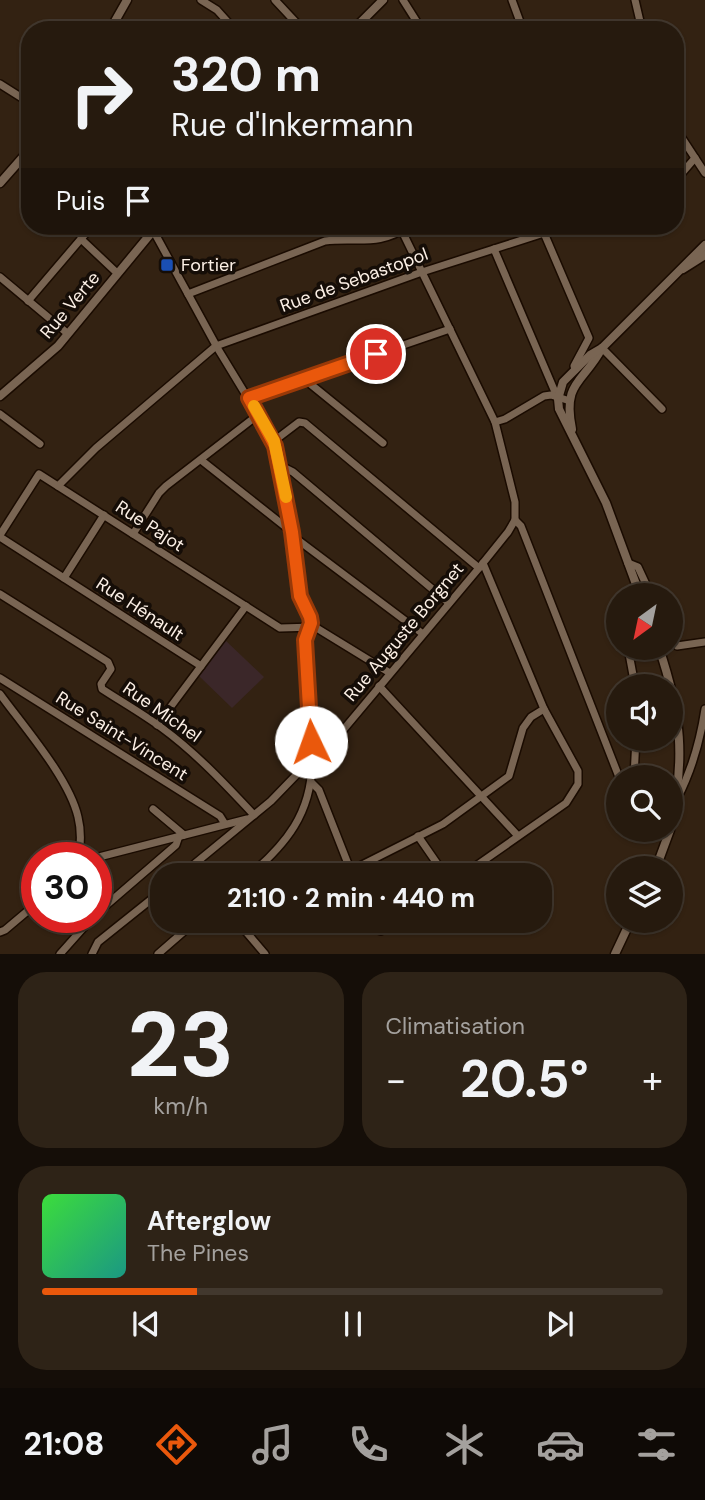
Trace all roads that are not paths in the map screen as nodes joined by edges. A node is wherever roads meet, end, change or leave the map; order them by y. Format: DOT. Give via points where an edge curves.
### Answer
graph roads {
  1 [pos="127,0"];
  2 [pos="201,0"];
  3 [pos="275,0"];
  4 [pos="383,0"];
  5 [pos="403,0"];
  6 [pos="512,0"];
  7 [pos="635,0"];
  8 [pos="115,21"];
  9 [pos="227,21"];
  10 [pos="295,21"];
  11 [pos="362,21"];
  12 [pos="416,21"];
  13 [pos="520,21"];
  14 [pos="640,21"];
  15 [pos="0,84"];
  16 [pos="21,97"];
  17 [pos="684,141"];
  18 [pos="695,158"];
  19 [pos="21,159"];
  20 [pos="684,171"];
  21 [pos="705,173"];
  22 [pos="0,183"];
  23 [pos="84,235"];
  24 [pos="149,235"];
  25 [pos="158,235"];
  26 [pos="387,235"];
  27 [pos="408,235"];
  28 [pos="528,235"];
  29 [pos="545,235"];
  30 [pos="81,239"];
  31 [pos="705,245"];
  32 [pos="494,249"];
  33 [pos="705,255"];
  34 [pos="684,269"];
  35 [pos="422,272"];
  36 [pos="117,274"];
  37 [pos="0,277"];
  38 [pos="188,294"];
  39 [pos="28,301"];
  40 [pos="450,329"];
  41 [pos="67,333"];
  42 [pos="216,346"];
  43 [pos="602,348"];
  44 [pos="575,370"];
  45 [pos="303,378"];
  46 [pos="576,381"];
  47 [pos="0,396"];
  48 [pos="249,398"];
  49 [pos="558,398"];
  50 [pos="570,401"];
  51 [pos="662,409"];
  52 [pos="0,414"];
  53 [pos="259,414"];
  54 [pos="495,422"];
  55 [pos="575,438"];
  56 [pos="274,441"];
  57 [pos="383,443"];
  58 [pos="40,444"];
  59 [pos="201,460"];
  60 [pos="281,467"];
  61 [pos="58,486"];
  62 [pos="104,515"];
  63 [pos="514,520"];
  64 [pos="133,534"];
  65 [pos="293,534"];
  66 [pos="0,536"];
  67 [pos="628,563"];
  68 [pos="481,566"];
  69 [pos="64,578"];
  70 [pos="636,583"];
  71 [pos="645,583"];
  72 [pos="0,594"];
  73 [pos="449,603"];
  74 [pos="247,606"];
  75 [pos="310,626"];
  76 [pos="423,634"];
  77 [pos="705,642"];
  78 [pos="683,645"];
  79 [pos="663,660"];
  80 [pos="201,666"];
  81 [pos="390,673"];
  82 [pos="0,678"];
  83 [pos="379,686"];
  84 [pos="0,694"];
  85 [pos="544,709"];
  86 [pos="705,709"];
  87 [pos="157,724"];
  88 [pos="312,761"];
  89 [pos="614,765"];
  90 [pos="680,765"];
  91 [pos="311,782"];
  92 [pos="683,788"];
  93 [pos="483,795"];
  94 [pos="153,809"];
  95 [pos="252,817"];
  96 [pos="225,824"];
  97 [pos="237,830"];
  98 [pos="181,835"];
  99 [pos="418,836"];
  100 [pos="519,836"];
  101 [pos="79,842"];
  102 [pos="112,853"];
  103 [pos="196,863"];
  104 [pos="264,863"];
  105 [pos="347,863"];
  106 [pos="369,863"];
  107 [pos="437,863"];
  108 [pos="480,863"];
  109 [pos="150,900"];
  110 [pos="112,901"];
  111 [pos="21,916"];
  112 [pos="0,932"];
  113 [pos="79,933"];
  114 [pos="182,933"];
  115 [pos="247,933"];
  116 [pos="625,933"];
  117 [pos="60,954"];
  118 [pos="92,954"];
  119 [pos="158,954"];
  120 [pos="265,954"];
  121 [pos="615,954"];
  1 -- 8 [label="street"];
  2 -- 9 [label="street"];
  3 -- 10 [label="street"];
  4 -- 11 [label="street"];
  5 -- 12 [label="street"];
  6 -- 13 [label="street"];
  7 -- 14 [label="street"];
  15 -- 16 [label="street"];
  17 -- 18 [label="street"];
  18 -- 20 [label="street"];
  18 -- 21 [label="street"];
  19 -- 22 [label="street"];
  23 -- 30 [label="street"];
  24 -- 36 [label="street, Rue Verte"];
  25 -- 38 [label="street"];
  26 -- 38 [label="street" via="372,241 325,241"];
  27 -- 35 [label="street"];
  28 -- 32 [label="street, Rue de Sebastopol"];
  29 -- 44 [label="street" via="589,338"];
  30 -- 36 [label="street"];
  30 -- 39 [label="street"];
  31 -- 34 [label="street"];
  32 -- 35 [label="street, Rue de Sebastopol"];
  32 -- 49 [label="street"];
  33 -- 34 [label="street"];
  34 -- 43 [label="street"];
  35 -- 40 [label="street"];
  35 -- 42 [label="street, Rue de Sebastopol"];
  36 -- 41 [label="street, Rue Verte"];
  37 -- 39 [label="street"];
  38 -- 42 [label="street"];
  39 -- 41 [label="street"];
  40 -- 45 [label="street"];
  40 -- 54 [label="street"];
  41 -- 47 [label="street, Rue Verte"];
  42 -- 48 [label="street"];
  42 -- 61 [label="street"];
  43 -- 44 [label="street"];
  43 -- 46 [label="street"];
  43 -- 51 [label="street"];
  44 -- 46 [label="street"];
  44 -- 49 [label="street" via="563,382"];
  45 -- 48 [label="street"];
  45 -- 57 [label="street"];
  46 -- 50 [label="street"];
  48 -- 53 [label="street"];
  49 -- 50 [label="street"];
  49 -- 54 [label="street" via="544,396"];
  49 -- 55 [label="street"];
  50 -- 55 [label="street"];
  52 -- 58 [label="street"];
  53 -- 56 [label="street"];
  53 -- 59 [label="street"];
  54 -- 63 [label="street" via="515,502"];
  55 -- 67 [label="street"];
  56 -- 60 [label="street"];
  56 -- 68 [label="street" via="299,422 305,423"];
  59 -- 64 [label="street" via="159,493"];
  59 -- 65 [label="street"];
  60 -- 65 [label="street"];
  60 -- 73 [label="street" via="293,472"];
  61 -- 62 [label="street, Rue Pajot"];
  61 -- 66 [label="street, Rue Pajot" via="39,474"];
  62 -- 64 [label="street, Rue Pajot"];
  62 -- 69 [label="street"];
  63 -- 68 [label="street, Rue Auguste Borgnet"];
  63 -- 89 [label="street" via="521,526"];
  64 -- 74 [label="street, Rue Pajot"];
  65 -- 75 [label="street" via="300,596"];
  65 -- 76 [label="street"];
  66 -- 69 [label="street, Rue Hénault"];
  67 -- 70 [label="street"];
  67 -- 71 [label="street" via="638,567"];
  68 -- 73 [label="street, Rue Auguste Borgnet"];
  68 -- 85 [label="street"];
  69 -- 80 [label="street, Rue Hénault"];
  72 -- 87 [label="street, Rue Michel" via="108,662 111,669 102,689"];
  73 -- 76 [label="street, Rue Auguste Borgnet"];
  74 -- 75 [label="street, Rue Pajot" via="281,628"];
  74 -- 80 [label="street"];
  75 -- 81 [label="street"];
  75 -- 88 [label="street" via="305,640"];
  76 -- 81 [label="street, Rue Auguste Borgnet"];
  77 -- 78 [label="street"];
  79 -- 90 [label="street" via="678,723"];
  80 -- 87 [label="street"];
  81 -- 83 [label="street, Rue Auguste Borgnet"];
  82 -- 96 [label="street, Rue Saint-Vincent" via="220,816"];
  83 -- 88 [label="street, Rue Auguste Borgnet"];
  83 -- 93 [label="street"];
  84 -- 101 [label="street" via="70,796 80,827"];
  85 -- 93 [label="street" via="523,728 509,776"];
  85 -- 100 [label="street" via="579,780 566,803"];
  86 -- 92 [label="street" via="700,741"];
  87 -- 95 [label="street, Rue Michel" via="216,774"];
  88 -- 91 [label="street"];
  88 -- 95 [label="street, Rue Auguste Borgnet"];
  91 -- 104 [label="street" via="295,828"];
  91 -- 105 [label="street" via="319,790"];
  93 -- 99 [label="street"];
  93 -- 100 [label="street"];
  94 -- 98 [label="street"];
  95 -- 96 [label="street"];
  95 -- 97 [label="street, Rue Auguste Borgnet"];
  96 -- 97 [label="street, Rue Saint-Vincent"];
  96 -- 98 [label="street"];
  97 -- 103 [label="street, Rue Auguste Borgnet"];
  98 -- 102 [label="street"];
  98 -- 110 [label="street" via="176,845"];
  99 -- 106 [label="street"];
  99 -- 107 [label="street"];
  100 -- 108 [label="street"];
  109 -- 118 [label="street" via="98,942"];
  111 -- 112 [label="street"];
  113 -- 117 [label="street"];
  114 -- 119 [label="street"];
  115 -- 120 [label="street"];
  116 -- 121 [label="street"];
}
